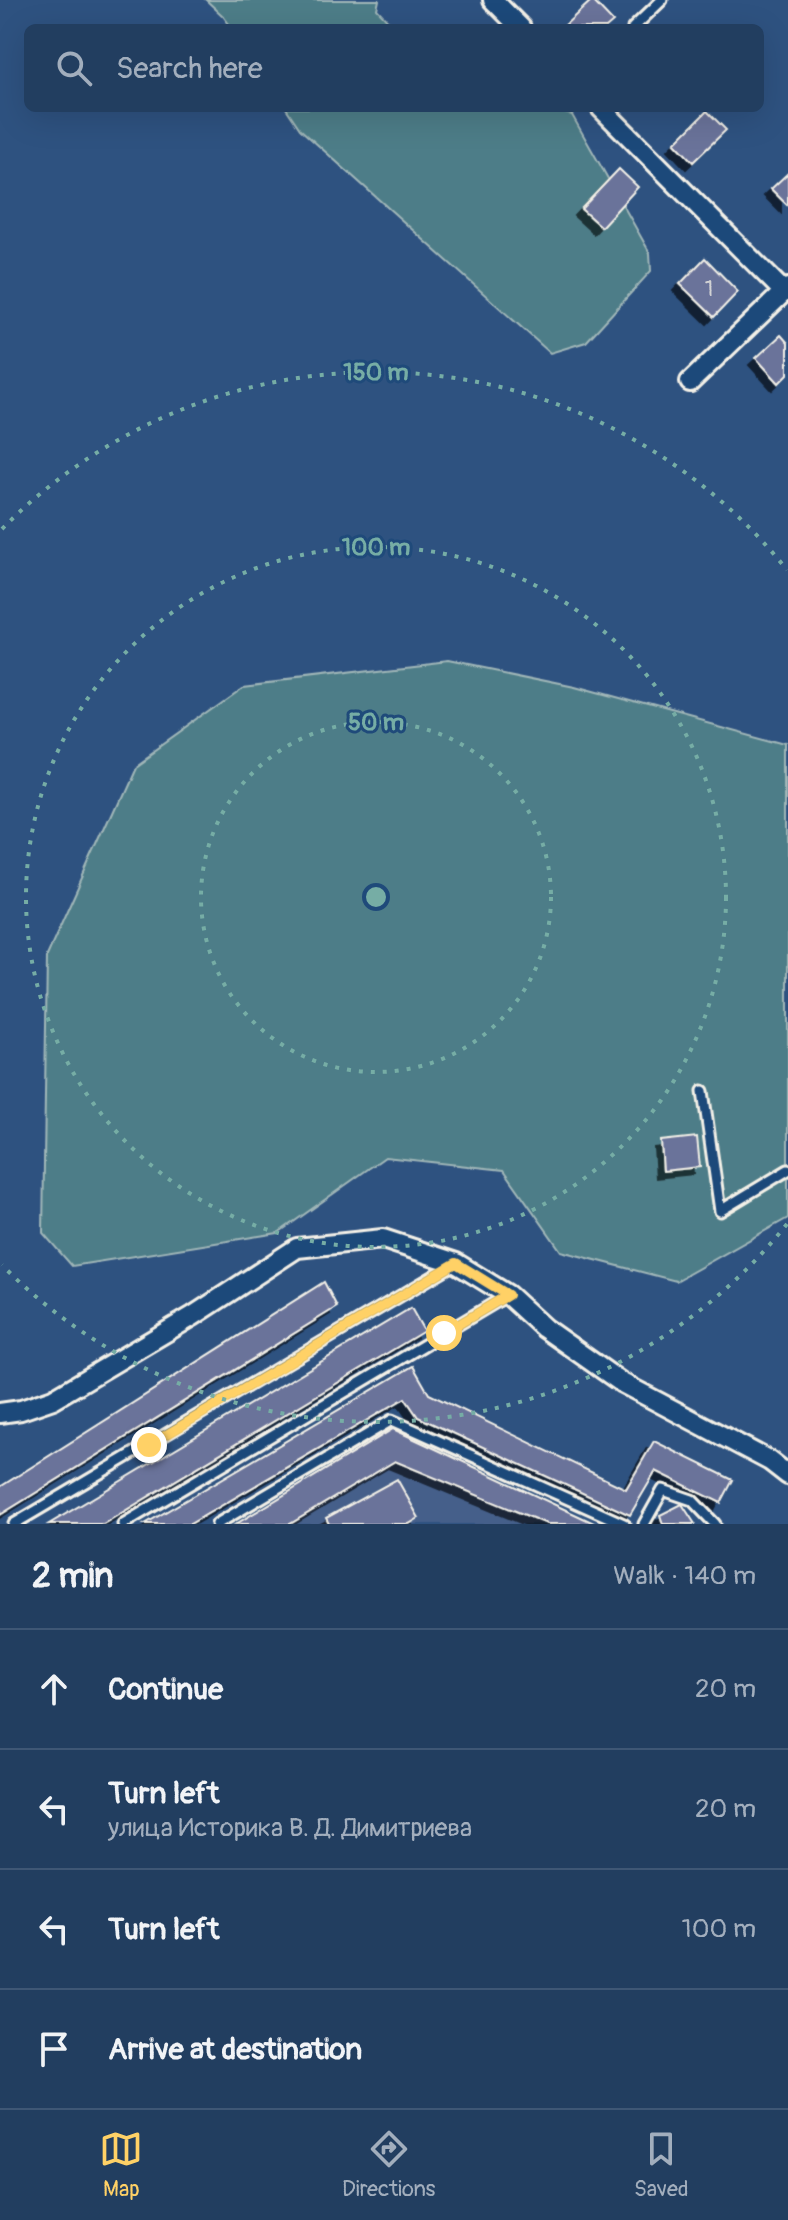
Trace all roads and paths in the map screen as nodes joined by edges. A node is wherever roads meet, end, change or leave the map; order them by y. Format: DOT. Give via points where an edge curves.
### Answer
graph roads {
  1 [pos="493,0"];
  2 [pos="662,0"];
  3 [pos="517,24"];
  4 [pos="637,24"];
  5 [pos="605,112"];
  6 [pos="787,292"];
  7 [pos="690,382"];
  8 [pos="703,1091"];
  9 [pos="788,1170"];
  10 [pos="456,1263"];
  11 [pos="508,1295"];
  12 [pos="0,1413"];
  13 [pos="788,1475"];
  14 [pos="14,1524"];
  15 [pos="123,1524"];
  16 [pos="217,1524"];
  17 [pos="624,1524"];
  18 [pos="644,1524"];
  19 [pos="715,1524"];
  1 -- 3 [label="street"];
  2 -- 4 [label="lane"];
  5 -- 6 [label="street"];
  6 -- 7 [label="street"];
  8 -- 9 [label="lane" via="720,1211"];
  10 -- 11 [label="street"];
  10 -- 12 [label="street" via="383,1239 297,1248 53,1399"];
  10 -- 14 [label="lane"];
  11 -- 13 [label="street" via="544,1328 622,1383"];
  11 -- 15 [label="lane"];
  16 -- 17 [label="lane" via="392,1420"];
  18 -- 19 [label="lane" via="663,1490 692,1500"];
}
